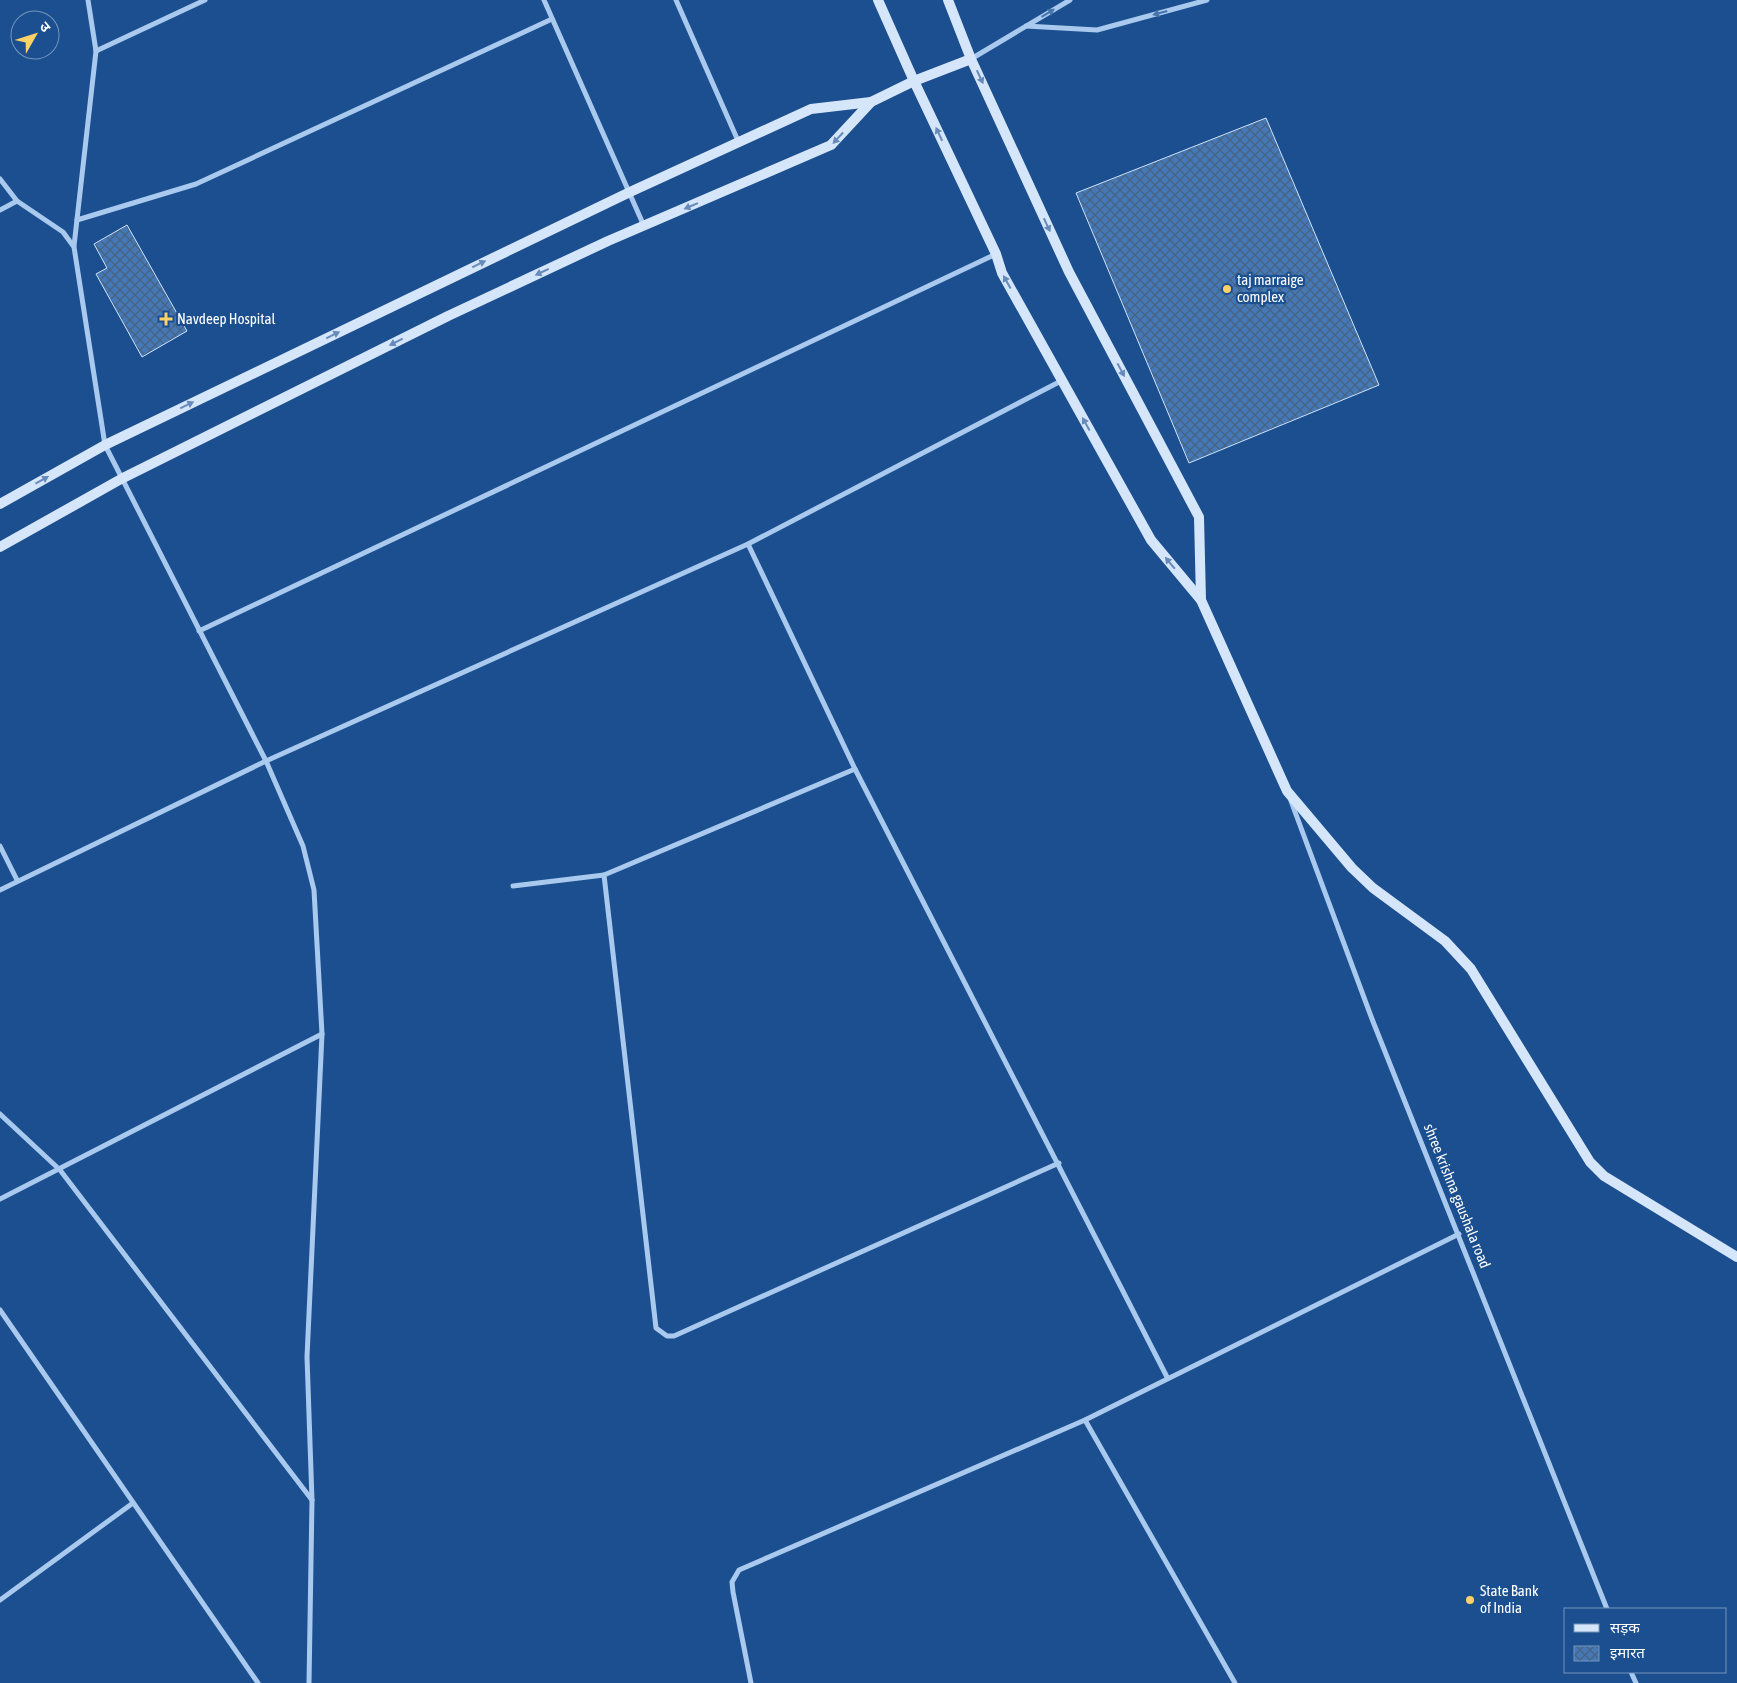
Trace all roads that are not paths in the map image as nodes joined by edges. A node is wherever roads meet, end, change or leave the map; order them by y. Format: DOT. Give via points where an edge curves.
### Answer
graph roads {
  1 [pos="88,0"];
  2 [pos="205,0"];
  3 [pos="544,0"];
  4 [pos="676,0"];
  5 [pos="878,0"];
  6 [pos="948,0"];
  7 [pos="1070,0"];
  8 [pos="1207,0"];
  9 [pos="552,18"];
  10 [pos="1026,26"];
  11 [pos="96,51"];
  12 [pos="971,59"];
  13 [pos="914,81"];
  14 [pos="871,102"];
  15 [pos="740,143"];
  16 [pos="0,179"];
  17 [pos="630,192"];
  18 [pos="18,201"];
  19 [pos="0,210"];
  20 [pos="77,220"];
  21 [pos="644,226"];
  22 [pos="74,247"];
  23 [pos="996,254"];
  24 [pos="1061,381"];
  25 [pos="105,445"];
  26 [pos="121,479"];
  27 [pos="0,504"];
  28 [pos="748,544"];
  29 [pos="0,547"];
  30 [pos="1201,600"];
  31 [pos="199,631"];
  32 [pos="266,762"];
  33 [pos="855,769"];
  34 [pos="1287,791"];
  35 [pos="0,846"];
  36 [pos="604,875"];
  37 [pos="17,880"];
  38 [pos="513,886"];
  39 [pos="0,890"];
  40 [pos="322,1034"];
  41 [pos="0,1114"];
  42 [pos="1059,1163"];
  43 [pos="60,1170"];
  44 [pos="0,1199"];
  45 [pos="1459,1234"];
  46 [pos="1737,1257"];
  47 [pos="0,1310"];
  48 [pos="1167,1377"];
  49 [pos="1085,1420"];
  50 [pos="312,1500"];
  51 [pos="134,1503"];
  52 [pos="0,1600"];
  53 [pos="1606,1608"];
  54 [pos="258,1683"];
  55 [pos="309,1683"];
  56 [pos="751,1683"];
  57 [pos="1236,1683"];
  1 -- 11 [label="street"];
  2 -- 11 [label="street"];
  3 -- 9 [label="street"];
  4 -- 15 [label="street"];
  5 -- 13 [label="main road"];
  6 -- 12 [label="main road"];
  10 -- 7 [label="street, one-way"];
  8 -- 10 [label="street, one-way" via="1097,30"];
  9 -- 17 [label="street"];
  9 -- 20 [label="street" via="196,184"];
  10 -- 12 [label="street"];
  11 -- 20 [label="street"];
  12 -- 13 [label="main road"];
  12 -- 30 [label="main road, one-way" via="1069,272 1199,516"];
  13 -- 14 [label="main road"];
  23 -- 13 [label="main road, one-way"];
  14 -- 15 [label="main road" via="812,109"];
  14 -- 21 [label="main road, one-way" via="831,145"];
  15 -- 17 [label="main road"];
  16 -- 18 [label="street"];
  17 -- 21 [label="street"];
  25 -- 17 [label="main road, one-way"];
  18 -- 19 [label="street"];
  18 -- 22 [label="street" via="63,232"];
  20 -- 22 [label="street"];
  21 -- 26 [label="main road, one-way" via="448,316"];
  22 -- 25 [label="street"];
  24 -- 23 [label="main road, one-way" via="1002,273"];
  23 -- 31 [label="street"];
  24 -- 28 [label="street"];
  30 -- 24 [label="main road, one-way" via="1151,540"];
  25 -- 26 [label="street"];
  27 -- 25 [label="main road, one-way"];
  26 -- 29 [label="main road"];
  26 -- 31 [label="street"];
  28 -- 32 [label="street"];
  28 -- 33 [label="street"];
  30 -- 34 [label="main road"];
  31 -- 32 [label="street"];
  32 -- 37 [label="street"];
  32 -- 40 [label="street" via="303,846 314,890"];
  33 -- 36 [label="street"];
  33 -- 42 [label="street"];
  34 -- 45 [label="street, shree krishna gaushala road" via="1372,1018"];
  34 -- 46 [label="main road" via="1352,868 1373,888 1446,941 1471,969 1590,1162 1604,1176"];
  35 -- 37 [label="street"];
  36 -- 38 [label="street"];
  36 -- 42 [label="street" via="656,1328 662,1333 674,1336"];
  37 -- 39 [label="street"];
  40 -- 43 [label="street"];
  40 -- 50 [label="street" via="307,1357"];
  41 -- 43 [label="street"];
  42 -- 48 [label="street"];
  43 -- 44 [label="street"];
  43 -- 50 [label="street"];
  45 -- 48 [label="street"];
  45 -- 53 [label="street, shree krishna gaushala road"];
  47 -- 51 [label="street"];
  48 -- 49 [label="street"];
  49 -- 56 [label="street" via="740,1570 732,1582"];
  49 -- 57 [label="street"];
  50 -- 55 [label="street"];
  51 -- 52 [label="street"];
  51 -- 54 [label="street"];
}
